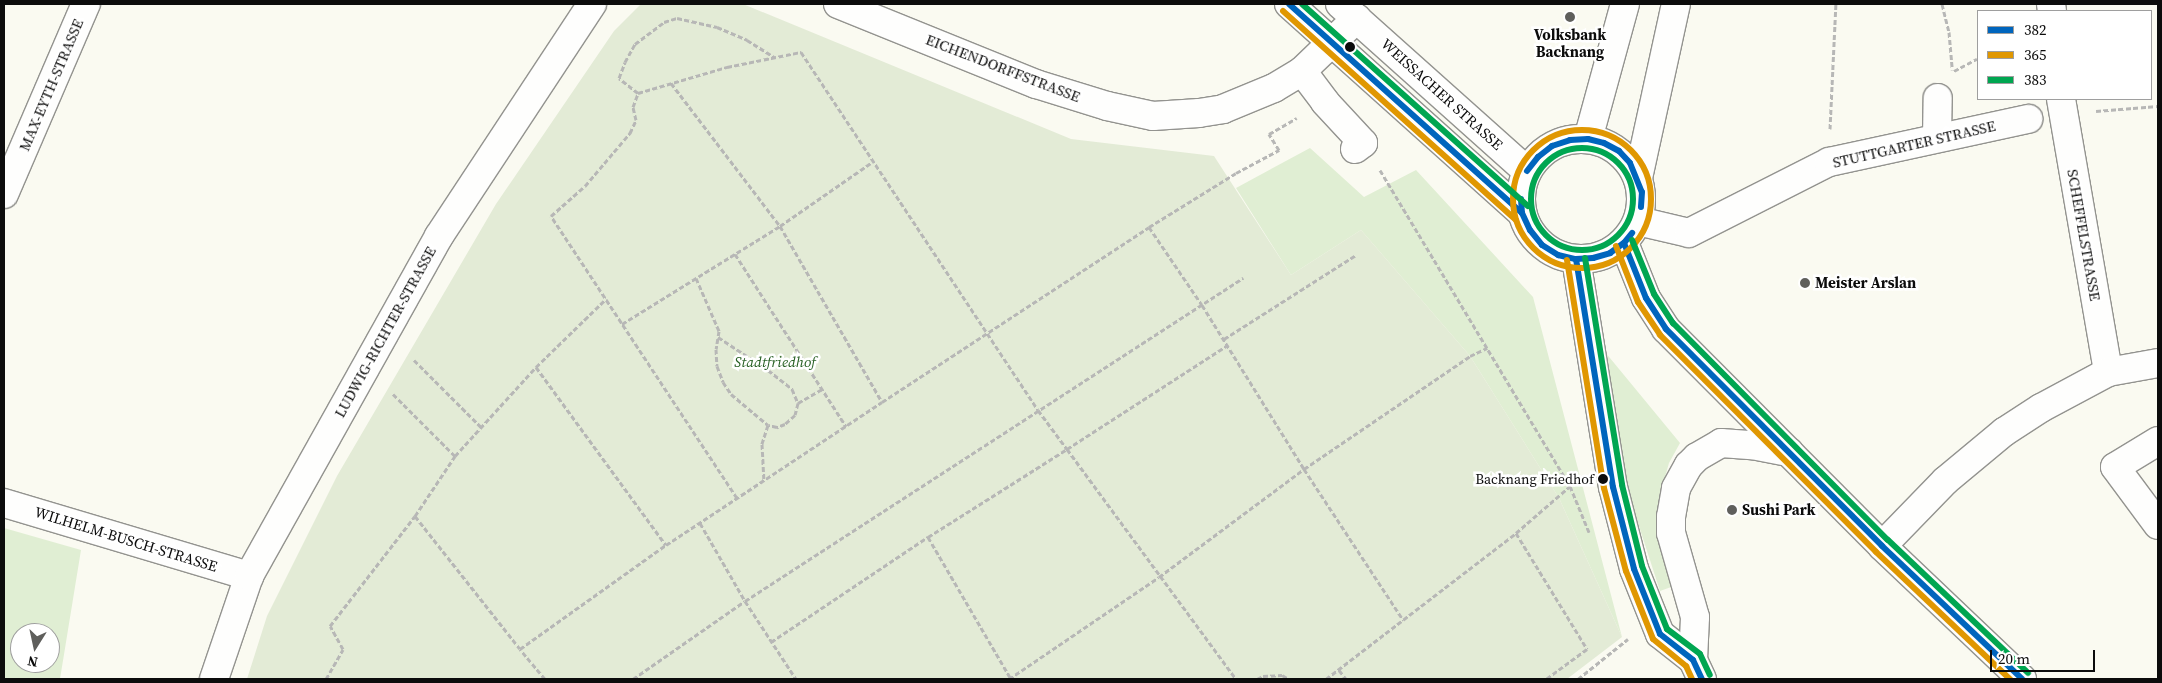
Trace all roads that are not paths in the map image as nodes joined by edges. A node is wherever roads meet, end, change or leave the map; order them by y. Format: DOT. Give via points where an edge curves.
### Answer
graph roads {
  1 [pos="86,4"];
  2 [pos="592,4"];
  3 [pos="838,4"];
  4 [pos="1289,4"];
  5 [pos="1625,4"];
  6 [pos="1676,4"];
  7 [pos="1348,11"];
  8 [pos="1332,44"];
  9 [pos="1302,71"];
  10 [pos="1938,98"];
  11 [pos="2062,106"];
  12 [pos="2028,119"];
  13 [pos="1937,137"];
  14 [pos="1588,139"];
  15 [pos="1359,146"];
  16 [pos="1527,171"];
  17 [pos="1638,178"];
  18 [pos="4,194"];
  19 [pos="1522,213"];
  20 [pos="1631,232"];
  21 [pos="1576,259"];
  22 [pos="2158,364"];
  23 [pos="2108,372"];
  24 [pos="2158,441"];
  25 [pos="1789,452"];
  26 [pos="4,503"];
  27 [pos="2158,526"];
  28 [pos="1882,546"];
  29 [pos="249,576"];
  30 [pos="1697,669"];
  31 [pos="214,679"];
  32 [pos="2022,679"];
  1 -- 18 [label="street, MAX-EYTH-STRASSE"];
  2 -- 29 [label="street, LUDWIG-RICHTER-STRASSE" via="439,236"];
  3 -- 9 [label="street, EICHENDORFFSTRASSE" via="1036,84 1153,116 1223,109 1274,88"];
  4 -- 8 [label="street"];
  5 -- 14 [label="street"];
  6 -- 17 [label="street"];
  7 -- 8 [label="street, WEISSACHER STRASSE"];
  7 -- 16 [label="street, WEISSACHER STRASSE"];
  8 -- 9 [label="street, EICHENDORFFSTRASSE"];
  8 -- 19 [label="street"];
  9 -- 15 [label="street"];
  10 -- 13 [label="street"];
  11 -- 23 [label="street, SCHEFFELSTRASSE"];
  12 -- 13 [label="street, STUTTGARTER STRASSE"];
  13 -- 20 [label="street, STUTTGARTER STRASSE" via="1829,162 1689,233"];
  14 -- 16 [label="street" via="1552,146"];
  14 -- 17 [label="street" via="1619,151"];
  16 -- 19 [label="street"];
  17 -- 20 [label="street" via="1642,192"];
  19 -- 21 [label="street" via="1542,245 1558,255"];
  20 -- 21 [label="street" via="1610,252"];
  20 -- 25 [label="street" via="1646,298 1666,329"];
  21 -- 30 [label="street" via="1613,487 1634,569 1660,634"];
  22 -- 23 [label="street"];
  23 -- 28 [label="street" via="2040,408 2004,432 1945,481"];
  24 -- 27 [label="street" via="2115,467"];
  25 -- 28 [label="street"];
  25 -- 30 [label="street" via="1752,445 1721,444 1697,457 1676,488 1671,533 1695,617"];
  26 -- 29 [label="street, WILHELM-BUSCH-STRASSE"];
  28 -- 32 [label="street"];
  29 -- 31 [label="street, LUDWIG-RICHTER-STRASSE"];
}
